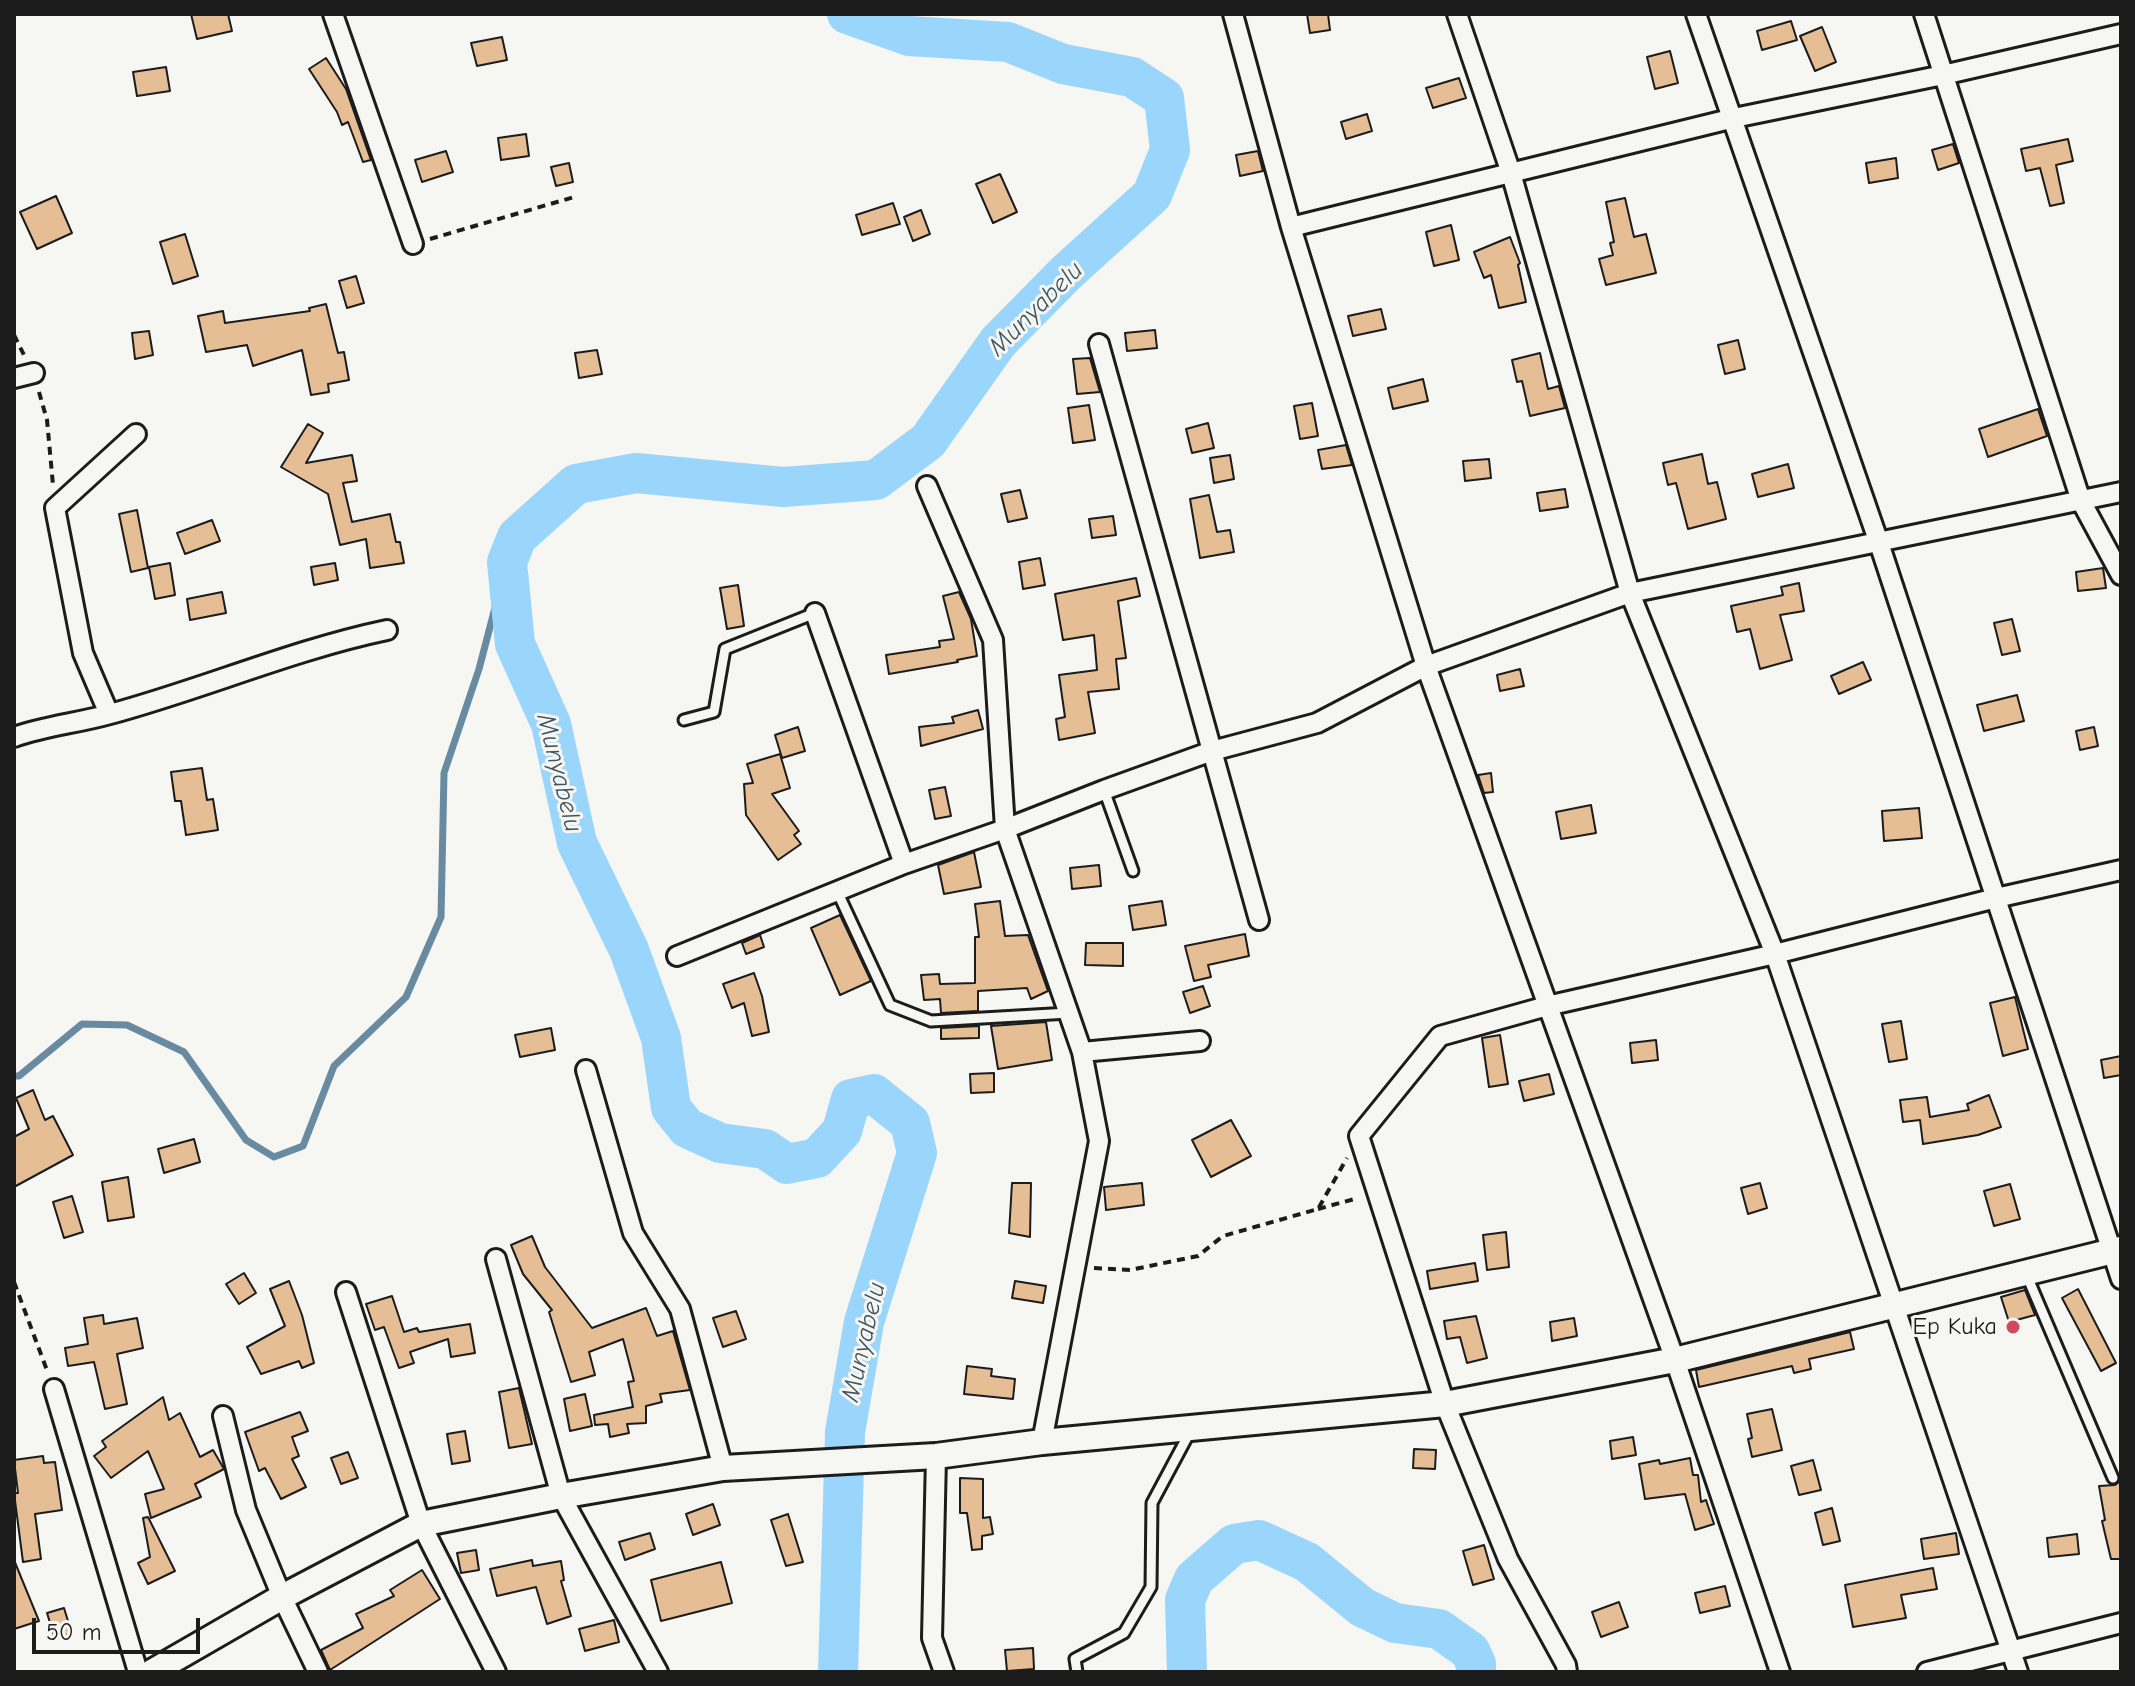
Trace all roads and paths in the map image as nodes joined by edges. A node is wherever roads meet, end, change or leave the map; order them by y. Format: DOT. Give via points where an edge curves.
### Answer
graph roads {
  1 [pos="333,14"];
  2 [pos="1233,14"];
  3 [pos="1457,14"];
  4 [pos="1696,14"];
  5 [pos="1924,14"];
  6 [pos="2121,34"];
  7 [pos="1943,75"];
  8 [pos="1734,118"];
  9 [pos="1511,173"];
  10 [pos="574,197"];
  11 [pos="1291,227"];
  12 [pos="413,244"];
  13 [pos="14,335"];
  14 [pos="1099,344"];
  15 [pos="34,373"];
  16 [pos="14,378"];
  17 [pos="136,434"];
  18 [pos="927,486"];
  19 [pos="2121,492"];
  20 [pos="2081,501"];
  21 [pos="55,508"];
  22 [pos="1879,543"];
  23 [pos="2121,575"];
  24 [pos="1630,593"];
  25 [pos="815,613"];
  26 [pos="387,630"];
  27 [pos="1426,666"];
  28 [pos="109,714"];
  29 [pos="684,720"];
  30 [pos="14,737"];
  31 [pos="1212,751"];
  32 [pos="1104,790"];
  33 [pos="1005,829"];
  34 [pos="904,864"];
  35 [pos="2121,870"];
  36 [pos="1133,871"];
  37 [pos="837,891"];
  38 [pos="1996,898"];
  39 [pos="1259,920"];
  40 [pos="1775,954"];
  41 [pos="677,956"];
  42 [pos="1547,1006"];
  43 [pos="1069,1013"];
  44 [pos="1200,1041"];
  45 [pos="1082,1052"];
  46 [pos="586,1070"];
  47 [pos="1359,1136"];
  48 [pos="1378,1193"];
  49 [pos="1318,1209"];
  50 [pos="2116,1250"];
  51 [pos="496,1259"];
  52 [pos="1076,1266"];
  53 [pos="2026,1272"];
  54 [pos="2121,1279"];
  55 [pos="14,1282"];
  56 [pos="346,1292"];
  57 [pos="1895,1305"];
  58 [pos="1675,1360"];
  59 [pos="54,1389"];
  60 [pos="1445,1404"];
  61 [pos="223,1416"];
  62 [pos="1192,1427"];
  63 [pos="1042,1442"];
  64 [pos="936,1456"];
  65 [pos="723,1468"];
  66 [pos="2113,1478"];
  67 [pos="561,1496"];
  68 [pos="421,1524"];
  69 [pos="282,1597"];
  70 [pos="2121,1623"];
  71 [pos="2011,1652"];
  72 [pos="138,1672"];
  73 [pos="152,1672"];
  74 [pos="318,1672"];
  75 [pos="496,1672"];
  76 [pos="658,1672"];
  77 [pos="944,1672"];
  78 [pos="1077,1672"];
  79 [pos="1567,1672"];
  80 [pos="1780,1672"];
  81 [pos="1927,1672"];
  82 [pos="2018,1672"];
  1 -- 12 [label="street"];
  2 -- 11 [label="street"];
  3 -- 9 [label="street"];
  4 -- 8 [label="street"];
  5 -- 7 [label="street"];
  6 -- 7 [label="street"];
  7 -- 8 [label="street"];
  7 -- 20 [label="street"];
  8 -- 9 [label="street"];
  8 -- 22 [label="street"];
  9 -- 11 [label="street"];
  9 -- 24 [label="street"];
  10 -- 12 [label="path"];
  11 -- 27 [label="street"];
  13 -- 15 [label="path"];
  14 -- 31 [label="street"];
  15 -- 16 [label="street"];
  15 -- 21 [label="path" via="47,420"];
  17 -- 21 [label="street"];
  18 -- 33 [label="street" via="993,640"];
  19 -- 20 [label="street"];
  20 -- 22 [label="street"];
  20 -- 23 [label="street"];
  21 -- 28 [label="street" via="83,653"];
  22 -- 24 [label="street"];
  22 -- 38 [label="street"];
  24 -- 27 [label="street"];
  24 -- 40 [label="street"];
  25 -- 29 [label="lane" via="725,649 714,712"];
  25 -- 34 [label="street"];
  26 -- 28 [label="street"];
  27 -- 31 [label="street" via="1317,723"];
  27 -- 42 [label="street"];
  28 -- 30 [label="street"];
  31 -- 32 [label="street"];
  31 -- 39 [label="street"];
  32 -- 33 [label="street"];
  32 -- 36 [label="lane"];
  33 -- 34 [label="street"];
  33 -- 43 [label="street"];
  34 -- 37 [label="street"];
  35 -- 38 [label="street"];
  37 -- 41 [label="street"];
  37 -- 43 [label="lane" via="890,1005 931,1021"];
  38 -- 40 [label="street"];
  38 -- 50 [label="street"];
  40 -- 42 [label="street"];
  40 -- 57 [label="street"];
  42 -- 47 [label="street" via="1440,1036"];
  42 -- 58 [label="street"];
  43 -- 45 [label="street"];
  44 -- 45 [label="street"];
  45 -- 52 [label="street" via="1099,1141"];
  46 -- 65 [label="street" via="633,1233 680,1309"];
  47 -- 48 [label="street"];
  47 -- 49 [label="path"];
  48 -- 49 [label="path"];
  48 -- 60 [label="street"];
  49 -- 52 [label="path" via="1223,1236 1198,1256 1130,1270"];
  50 -- 53 [label="street"];
  50 -- 54 [label="street"];
  51 -- 67 [label="street"];
  52 -- 63 [label="street"];
  53 -- 57 [label="street"];
  53 -- 66 [label="lane"];
  55 -- 59 [label="path"];
  56 -- 68 [label="street"];
  57 -- 58 [label="street"];
  57 -- 71 [label="street"];
  58 -- 60 [label="street"];
  58 -- 80 [label="street"];
  59 -- 72 [label="street"];
  60 -- 62 [label="street"];
  60 -- 79 [label="street" via="1508,1559"];
  61 -- 69 [label="street" via="246,1510"];
  62 -- 63 [label="street"];
  62 -- 78 [label="lane" via="1152,1503 1151,1587 1124,1633 1075,1659"];
  63 -- 64 [label="street"];
  64 -- 65 [label="street"];
  64 -- 77 [label="street" via="932,1638"];
  65 -- 67 [label="street"];
  67 -- 68 [label="street"];
  67 -- 76 [label="street"];
  68 -- 69 [label="street"];
  68 -- 75 [label="street"];
  69 -- 73 [label="street"];
  69 -- 74 [label="street"];
  70 -- 71 [label="street"];
  71 -- 81 [label="street"];
  71 -- 82 [label="street"];
}
